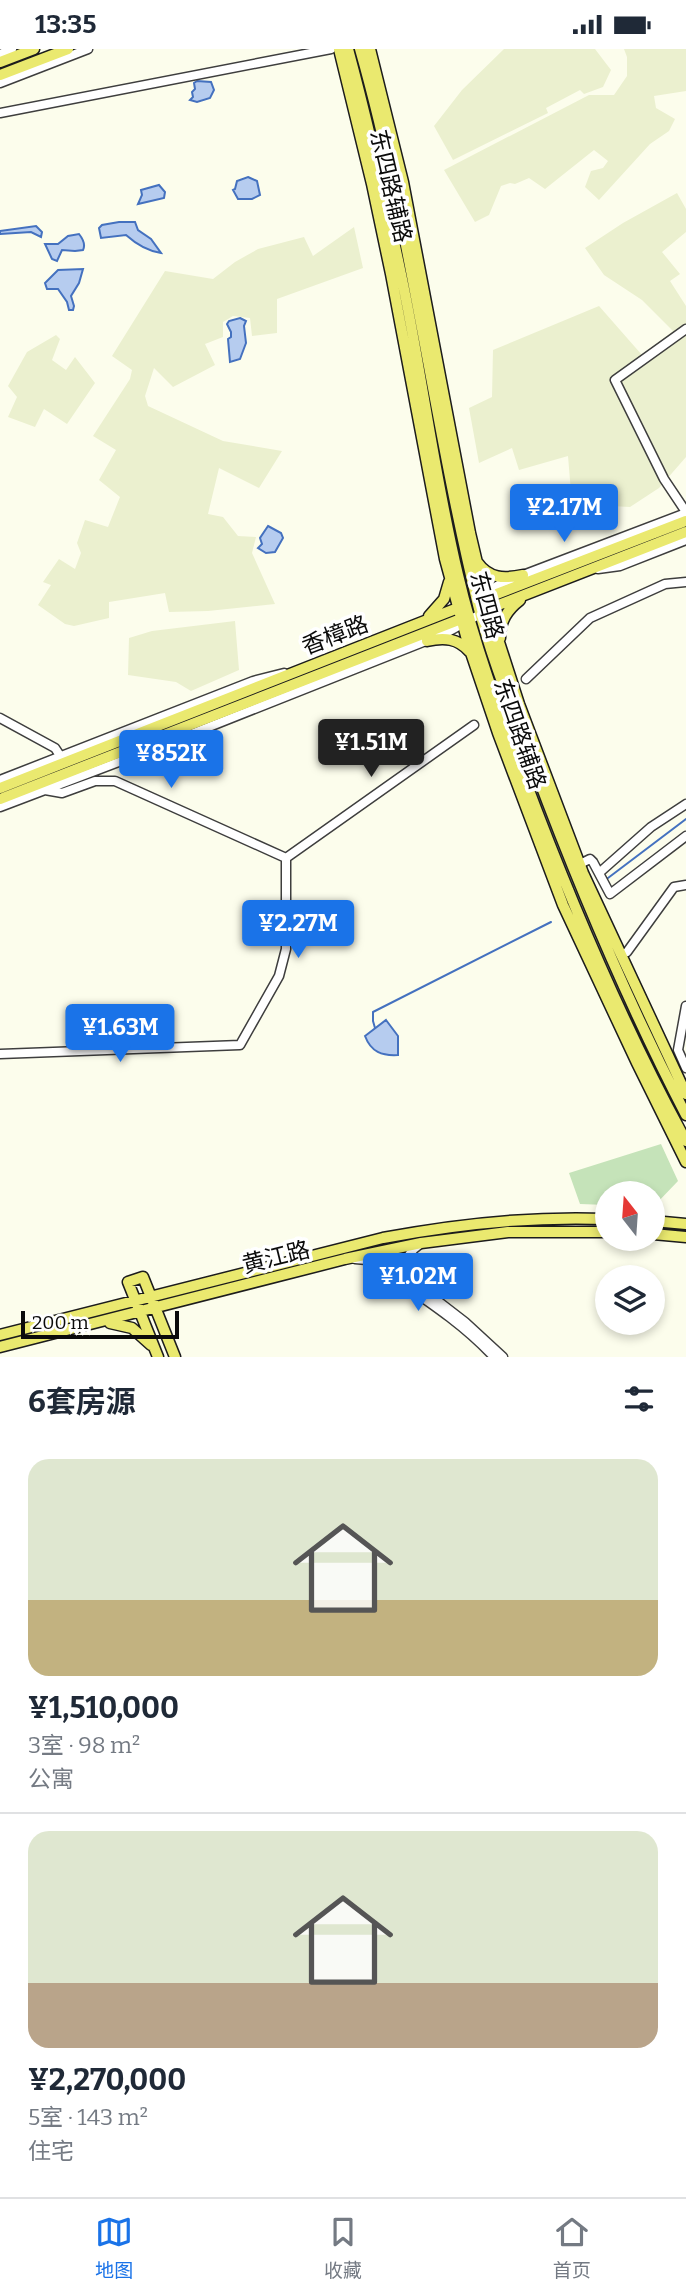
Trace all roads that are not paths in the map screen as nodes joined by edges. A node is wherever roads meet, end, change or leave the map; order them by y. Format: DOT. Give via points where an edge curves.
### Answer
graph roads {
  1 [pos="12,49"];
  2 [pos="34,49"];
  3 [pos="68,49"];
  4 [pos="88,49"];
  5 [pos="339,50"];
  6 [pos="364,51"];
  7 [pos="0,54"];
  8 [pos="0,62"];
  9 [pos="0,75"];
  10 [pos="0,83"];
  11 [pos="0,113"];
  12 [pos="686,329"];
  13 [pos="457,463"];
  14 [pos="436,465"];
  15 [pos="455,496"];
  16 [pos="433,499"];
  17 [pos="686,513"];
  18 [pos="686,521"];
  19 [pos="461,526"];
  20 [pos="686,532"];
  21 [pos="686,540"];
  22 [pos="475,559"];
  23 [pos="591,570"];
  24 [pos="448,571"];
  25 [pos="523,575"];
  26 [pos="686,582"];
  27 [pos="531,593"];
  28 [pos="481,598"];
  29 [pos="463,606"];
  30 [pos="483,612"];
  31 [pos="466,620"];
  32 [pos="420,622"];
  33 [pos="427,641"];
  34 [pos="501,649"];
  35 [pos="472,654"];
  36 [pos="297,670"];
  37 [pos="526,679"];
  38 [pos="489,680"];
  39 [pos="494,694"];
  40 [pos="519,702"];
  41 [pos="0,718"];
  42 [pos="495,723"];
  43 [pos="474,725"];
  44 [pos="520,729"];
  45 [pos="61,757"];
  46 [pos="0,780"];
  47 [pos="0,788"];
  48 [pos="44,790"];
  49 [pos="13,802"];
  50 [pos="0,803"];
  51 [pos="686,804"];
  52 [pos="686,836"];
  53 [pos="286,858"];
  54 [pos="580,864"];
  55 [pos="599,873"];
  56 [pos="686,885"];
  57 [pos="627,952"];
  58 [pos="686,1006"];
  59 [pos="0,1054"];
  60 [pos="686,1067"];
  61 [pos="686,1094"];
  62 [pos="686,1115"];
  63 [pos="686,1141"];
  64 [pos="686,1162"];
  65 [pos="595,1219"];
  66 [pos="665,1222"];
  67 [pos="686,1224"];
  68 [pos="595,1232"];
  69 [pos="665,1235"];
  70 [pos="686,1237"];
  71 [pos="421,1243"];
  72 [pos="345,1259"];
  73 [pos="150,1296"];
  74 [pos="135,1300"];
  75 [pos="155,1308"];
  76 [pos="98,1310"];
  77 [pos="140,1312"];
  78 [pos="101,1322"];
  79 [pos="0,1335"];
  80 [pos="0,1347"];
  81 [pos="157,1354"];
  82 [pos="175,1357"];
  83 [pos="494,1357"];
  84 [pos="503,1357"];
  1 -- 7 [label="street"];
  2 -- 8 [label="main road"];
  3 -- 9 [label="main road"];
  4 -- 10 [label="street"];
  5 -- 11 [label="street"];
  5 -- 14 [label="main road, 东四路" via="372,145"];
  5 -- 16 [label="main road, 东四路辅路" via="372,184"];
  6 -- 13 [label="main road, 东四路辅路" via="406,193"];
  6 -- 15 [label="main road, 东四路"];
  12 -- 17 [label="street" via="615,380"];
  13 -- 15 [label="main road"];
  13 -- 22 [label="main road, 东四路辅路"];
  14 -- 16 [label="main road"];
  14 -- 29 [label="main road, 东四路"];
  15 -- 19 [label="main road, 东四路"];
  16 -- 24 [label="main road, 东四路辅路"];
  17 -- 25 [label="street"];
  18 -- 28 [label="main road, 香樟路"];
  19 -- 22 [label="main road"];
  19 -- 28 [label="main road, 东四路"];
  20 -- 23 [label="main road, 香樟路"];
  21 -- 23 [label="street, 香樟路" via="620,566"];
  22 -- 25 [label="main road" via="492,575"];
  22 -- 28 [label="main road, 东四路辅路"];
  23 -- 27 [label="main road, 香樟路"];
  24 -- 29 [label="main road, 东四路辅路"];
  24 -- 32 [label="main road" via="444,599"];
  25 -- 28 [label="street"];
  26 -- 37 [label="street" via="665,584 590,618"];
  27 -- 30 [label="main road, 香樟路"];
  27 -- 34 [label="main road" via="503,619"];
  28 -- 29 [label="main road, 香樟路"];
  28 -- 30 [label="main road, 东四路"];
  29 -- 31 [label="main road, 东四路"];
  29 -- 32 [label="main road, 香樟路"];
  30 -- 31 [label="main road, 香樟路"];
  30 -- 34 [label="main road, 东四路辅路"];
  30 -- 44 [label="main road, 东四路"];
  31 -- 33 [label="street"];
  31 -- 35 [label="main road, 东四路辅路"];
  31 -- 38 [label="main road, 东四路"];
  31 -- 50 [label="main road, 香樟路"];
  32 -- 36 [label="main road, 香樟路"];
  33 -- 35 [label="main road" via="453,640"];
  33 -- 48 [label="street"];
  34 -- 40 [label="main road, 东四路辅路"];
  35 -- 38 [label="main road"];
  35 -- 42 [label="main road, 东四路辅路"];
  36 -- 45 [label="street" via="253,681"];
  36 -- 47 [label="main road, 香樟路"];
  38 -- 39 [label="main road, 东四路"];
  39 -- 42 [label="main road"];
  39 -- 63 [label="main road, 东四路" via="576,912"];
  40 -- 44 [label="main road"];
  40 -- 54 [label="main road, 东四路辅路"];
  41 -- 45 [label="street" via="55,748"];
  42 -- 64 [label="main road, 东四路辅路" via="563,905"];
  43 -- 53 [label="street"];
  44 -- 62 [label="main road, 东四路" via="582,893"];
  45 -- 46 [label="street"];
  48 -- 49 [label="street"];
  48 -- 53 [label="street" via="62,793 95,781 115,781"];
  49 -- 50 [label="main road"];
  51 -- 55 [label="street" via="651,827"];
  52 -- 55 [label="street" via="610,894"];
  53 -- 59 [label="street" via="286,949 279,976 240,1045"];
  54 -- 55 [label="street" via="590,859"];
  54 -- 61 [label="main road, 东四路辅路"];
  56 -- 57 [label="street" via="674,887"];
  58 -- 60 [label="street" via="678,1050"];
  65 -- 73 [label="main road, 黄江路" via="502,1222 412,1233"];
  66 -- 67 [label="main road"];
  68 -- 71 [label="main road, 黄江路" via="509,1232"];
  69 -- 70 [label="main road"];
  71 -- 72 [label="main road, 黄江路"];
  71 -- 84 [label="street" via="407,1257 408,1278"];
  72 -- 75 [label="main road, 黄江路"];
  72 -- 83 [label="street" via="374,1264"];
  73 -- 74 [label="main road, 黄江路"];
  73 -- 74 [label="main road" via="143,1277 128,1282"];
  73 -- 75 [label="main road"];
  74 -- 76 [label="main road, 黄江路"];
  74 -- 77 [label="main road"];
  75 -- 77 [label="main road, 黄江路"];
  75 -- 82 [label="main road"];
  76 -- 78 [label="main road" via="104,1316"];
  76 -- 79 [label="main road, 黄江路"];
  77 -- 78 [label="main road, 黄江路"];
  77 -- 81 [label="main road"];
  78 -- 80 [label="main road, 黄江路"];
  78 -- 81 [label="main road" via="132,1328"];
}
